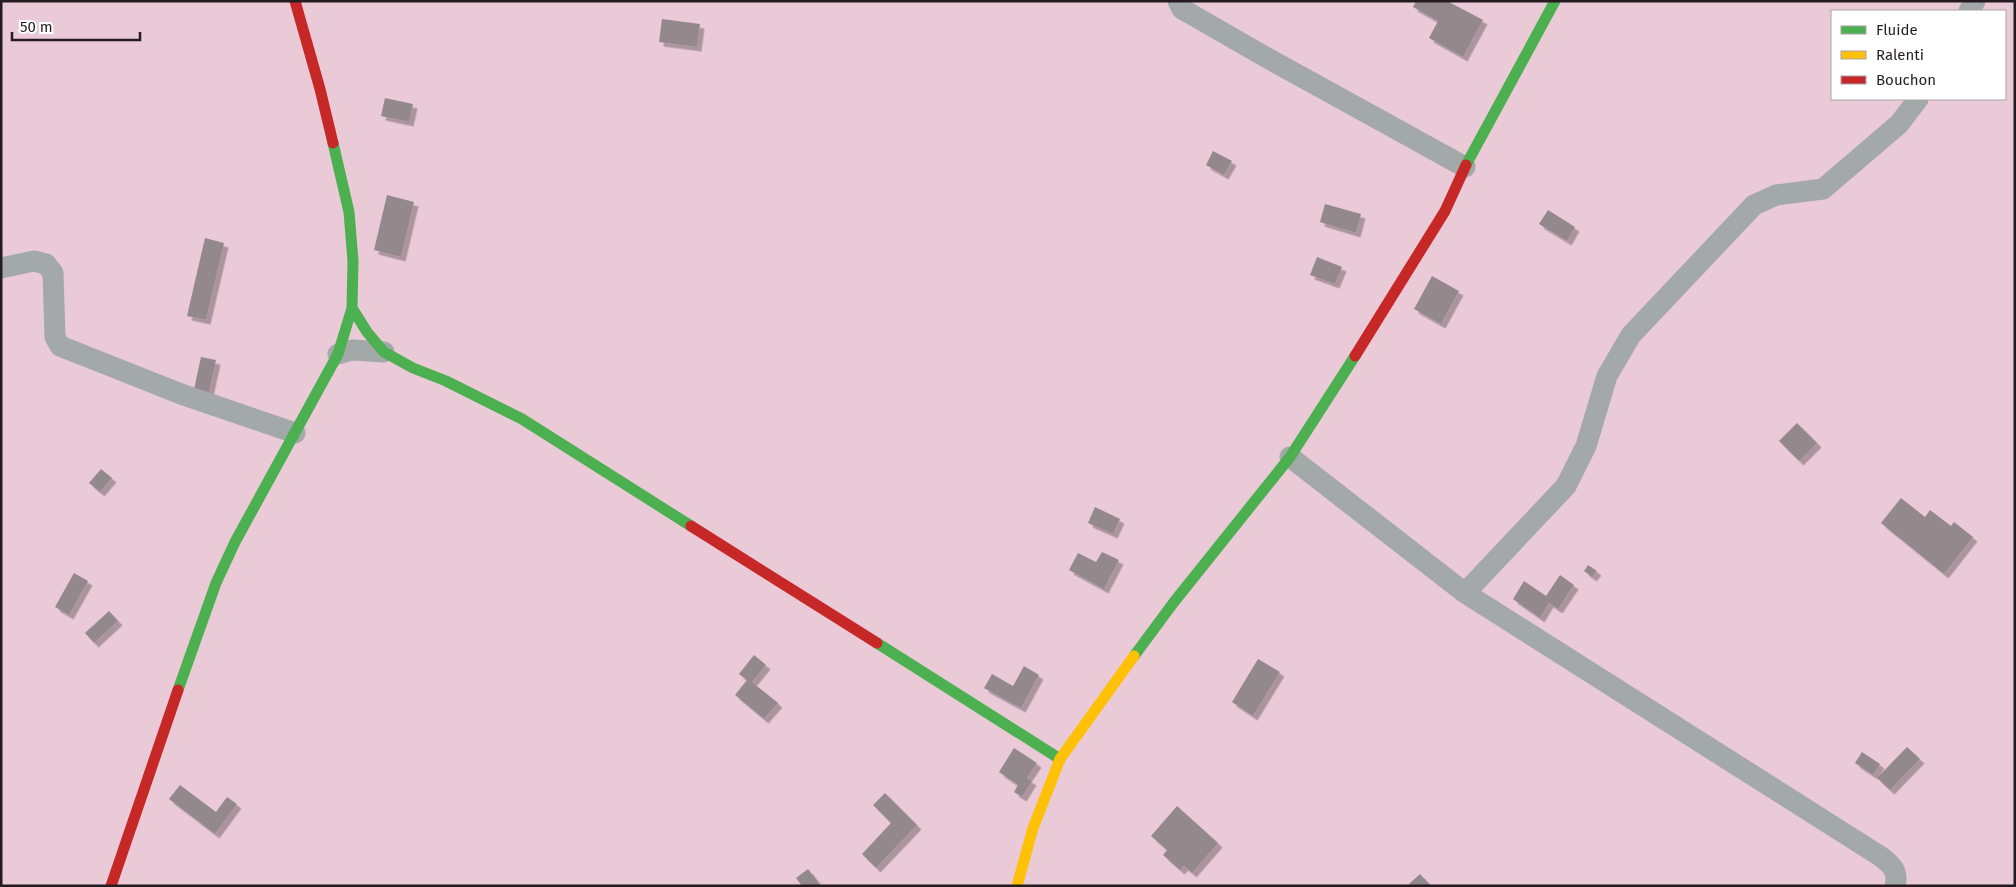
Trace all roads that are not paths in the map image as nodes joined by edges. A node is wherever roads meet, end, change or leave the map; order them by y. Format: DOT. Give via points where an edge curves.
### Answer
graph roads {
  1 [pos="296,1"];
  2 [pos="1178,1"];
  3 [pos="1555,1"];
  4 [pos="1917,100"];
  5 [pos="1465,167"];
  6 [pos="1,268"];
  7 [pos="352,308"];
  8 [pos="384,352"];
  9 [pos="338,354"];
  10 [pos="295,433"];
  11 [pos="1290,458"];
  12 [pos="1465,593"];
  13 [pos="1060,760"];
  14 [pos="112,886"];
  15 [pos="1017,886"];
  16 [pos="1895,886"];
  1 -- 7 [label="street" via="350,212"];
  2 -- 5 [label="street" via="1182,9 1262,56"];
  3 -- 5 [label="street"];
  4 -- 12 [label="street" via="1899,124 1823,189 1776,195 1754,205 1631,334 1607,376 1586,446 1566,486"];
  5 -- 11 [label="street" via="1445,211"];
  6 -- 10 [label="street" via="34,260 46,264 53,273 54,336 60,346 180,394"];
  7 -- 8 [label="street"];
  7 -- 9 [label="street"];
  8 -- 9 [label="street" via="352,350"];
  8 -- 13 [label="street" via="522,419"];
  9 -- 10 [label="street"];
  10 -- 14 [label="street" via="235,542 216,584"];
  11 -- 12 [label="street"];
  11 -- 13 [label="street" via="1174,602"];
  12 -- 16 [label="street" via="1880,856 1893,866 1897,878"];
  13 -- 15 [label="street" via="1033,828"];
}
